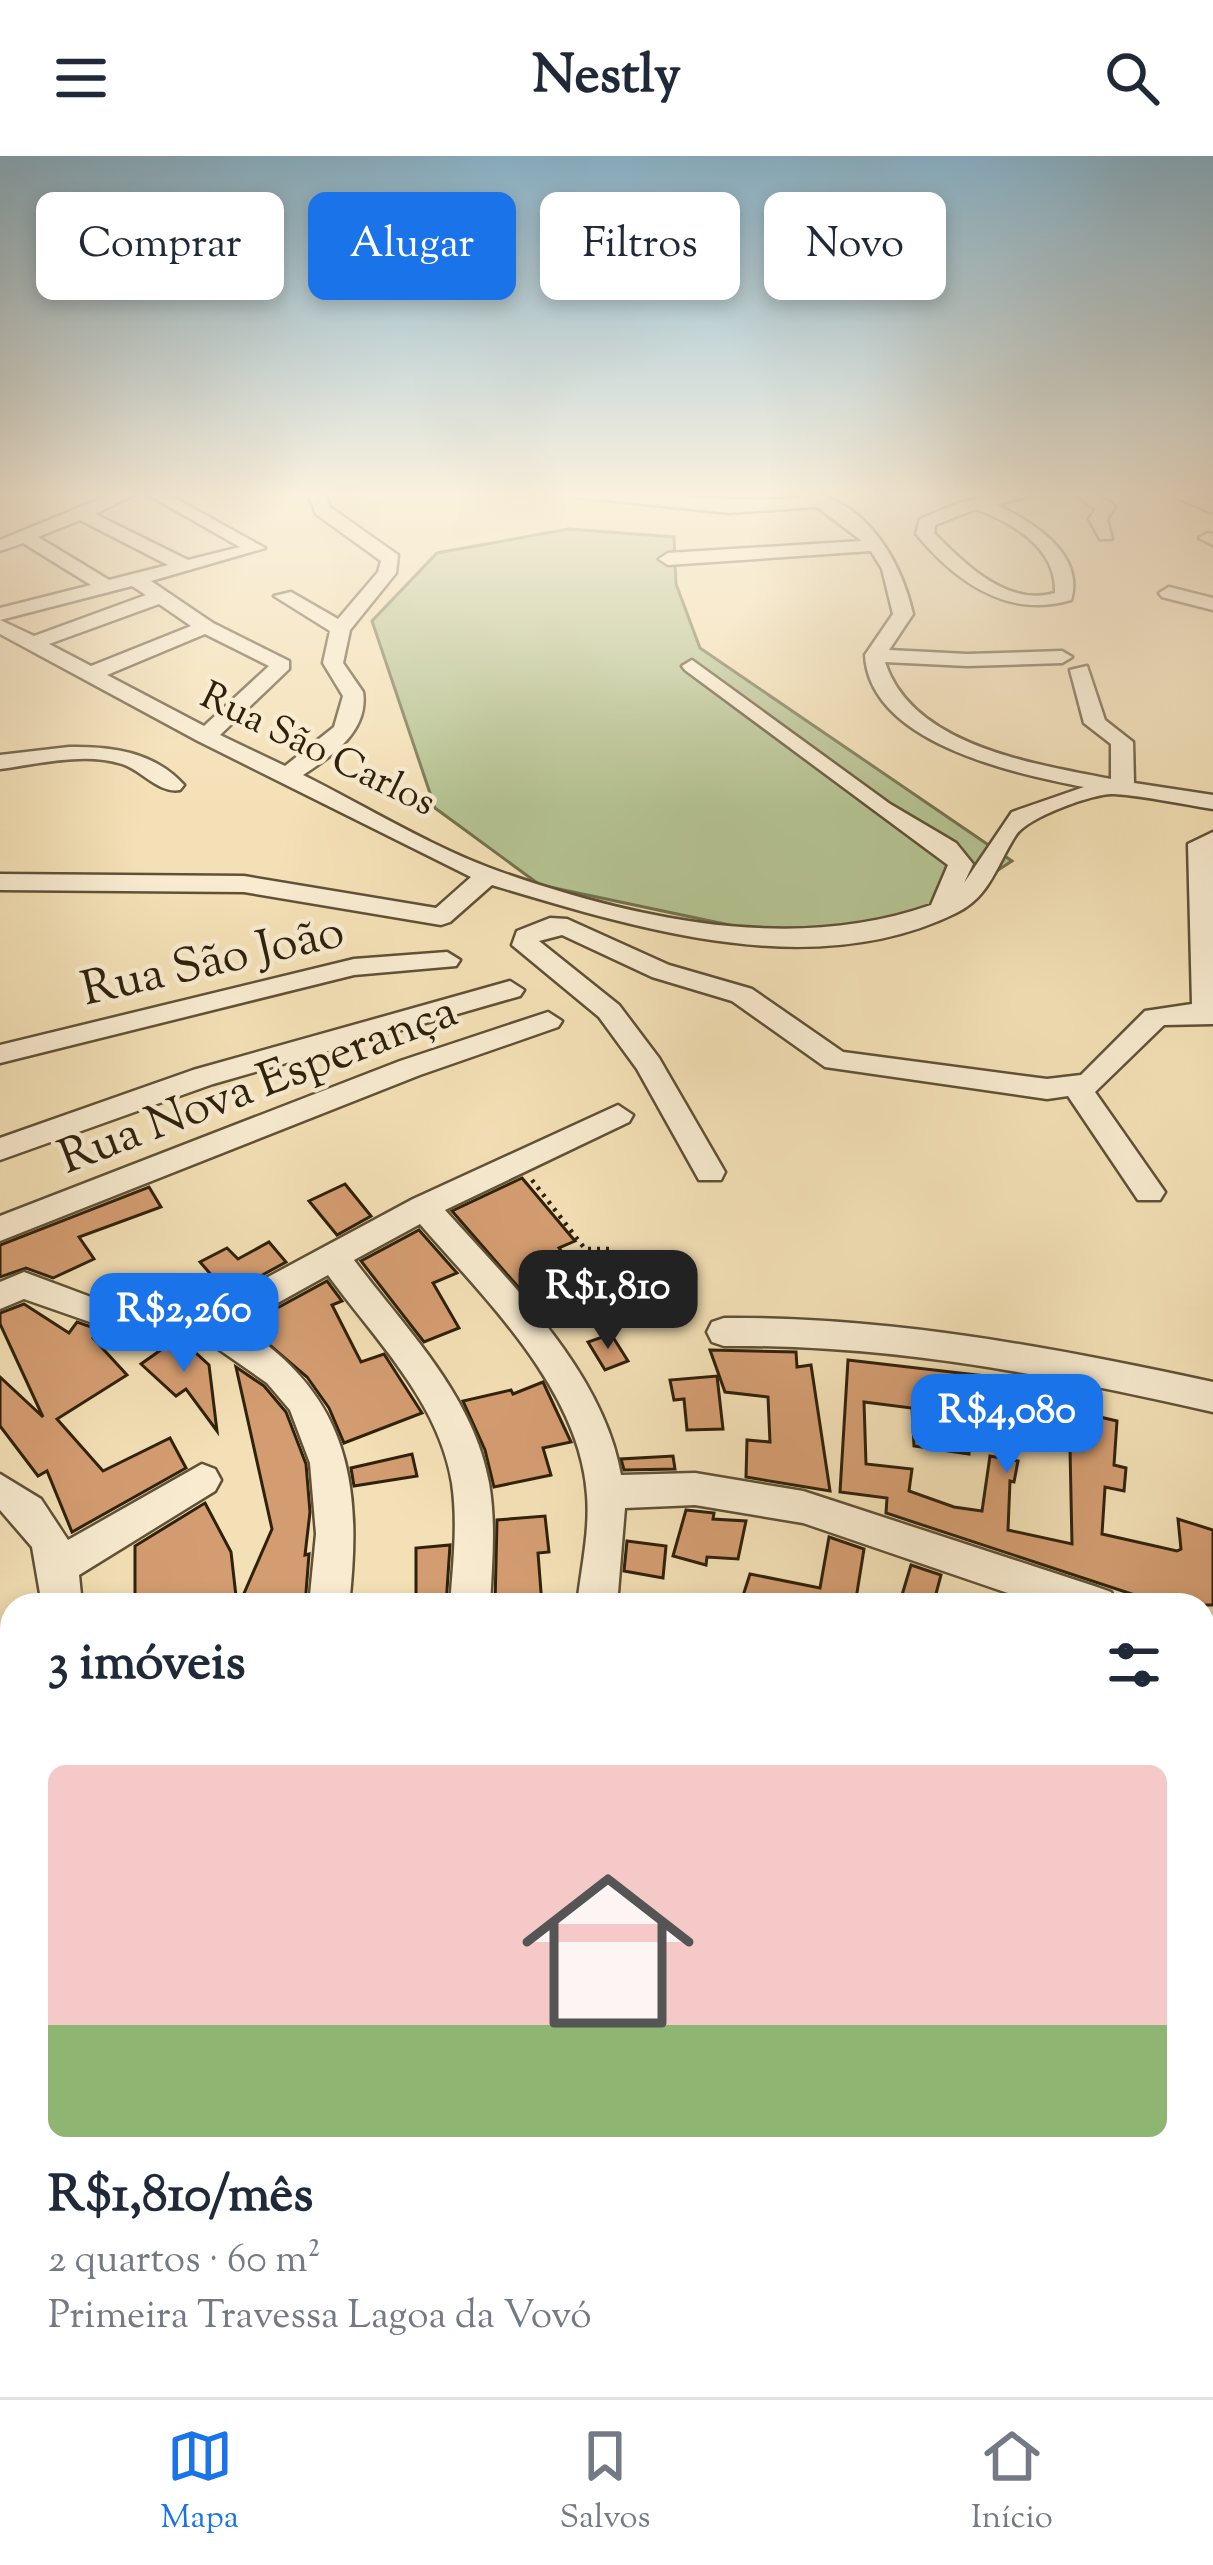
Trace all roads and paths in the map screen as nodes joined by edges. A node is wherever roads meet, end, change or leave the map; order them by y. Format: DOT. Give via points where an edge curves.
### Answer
graph roads {
  1 [pos="66,597"];
  2 [pos="160,597"];
  3 [pos="285,597"];
  4 [pos="367,597"];
  5 [pos="899,597"];
  6 [pos="1015,597"];
  7 [pos="1063,597"];
  8 [pos="1183,597"];
  9 [pos="1213,604"];
  10 [pos="0,614"];
  11 [pos="0,626"];
  12 [pos="206,627"];
  13 [pos="340,629"];
  14 [pos="33,643"];
  15 [pos="875,655"];
  16 [pos="692,665"];
  17 [pos="91,674"];
  18 [pos="206,736"];
  19 [pos="0,762"];
  20 [pos="287,775"];
  21 [pos="172,785"];
  22 [pos="1114,788"];
  23 [pos="1213,802"];
  24 [pos="1213,839"];
  25 [pos="483,872"];
  26 [pos="0,882"];
  27 [pos="946,908"];
  28 [pos="447,960"];
  29 [pos="510,990"];
  30 [pos="1209,1015"];
  31 [pos="548,1022"];
  32 [pos="0,1054"];
  33 [pos="1078,1089"];
  34 [pos="618,1114"];
  35 [pos="0,1149"];
  36 [pos="518,1160"];
  37 [pos="710,1172"];
  38 [pos="1148,1192"];
  39 [pos="424,1207"];
  40 [pos="0,1228"];
  41 [pos="333,1257"];
  42 [pos="12,1290"];
  43 [pos="652,1307"];
  44 [pos="208,1325"];
  45 [pos="724,1332"];
  46 [pos="1213,1396"];
  47 [pos="202,1480"];
  48 [pos="0,1490"];
  49 [pos="607,1492"];
  50 [pos="61,1564"];
  51 [pos="62,1593"];
  52 [pos="331,1593"];
  53 [pos="471,1593"];
  54 [pos="598,1593"];
  55 [pos="1060,1593"];
  1 -- 10 [label="street"];
  2 -- 12 [label="street"];
  2 -- 14 [label="street"];
  3 -- 13 [label="street"];
  4 -- 13 [label="street"];
  5 -- 15 [label="street" via="903,614"];
  6 -- 7 [label="street"];
  8 -- 9 [label="street"];
  11 -- 14 [label="street, Rua São Carlos"];
  12 -- 17 [label="street"];
  12 -- 18 [label="street" via="282,665"];
  13 -- 20 [label="street" via="333,664 351,687 354,708 323,749"];
  14 -- 17 [label="street, Rua São Carlos"];
  15 -- 22 [label="street" via="891,697 946,736 1032,770"];
  15 -- 22 [label="street" via="1071,664 1096,723 1122,742"];
  16 -- 27 [label="street" via="882,809 947,848 961,864"];
  17 -- 18 [label="street, Rua São Carlos"];
  18 -- 20 [label="street, Rua São Carlos"];
  19 -- 21 [label="street" via="125,756 151,764"];
  20 -- 25 [label="street, Rua São Carlos"];
  22 -- 23 [label="street"];
  22 -- 27 [label="street, Rua São Carlos" via="1057,799 1013,822 975,890"];
  24 -- 30 [label="street" via="1199,844"];
  25 -- 26 [label="street" via="441,917 244,884"];
  25 -- 27 [label="street, Rua São Carlos" via="582,904 778,941 850,938"];
  28 -- 32 [label="street, Rua São João" via="354,967"];
  29 -- 35 [label="street" via="203,1077"];
  30 -- 33 [label="street" via="1155,1017"];
  31 -- 40 [label="street, Rua Nova Esperança"];
  33 -- 37 [label="street" via="836,1060 742,994 661,971 585,934 550,926 524,940 608,1011"];
  33 -- 38 [label="street"];
  34 -- 36 [label="street"];
  36 -- 39 [label="street"];
  36 -- 43 [label="path" via="585,1249 609,1250"];
  39 -- 41 [label="street"];
  39 -- 49 [label="street" via="556,1373 586,1420"];
  41 -- 44 [label="street"];
  41 -- 53 [label="street" via="406,1349 467,1463 475,1528"];
  42 -- 44 [label="street" via="139,1324"];
  44 -- 52 [label="street" via="262,1358 319,1427 333,1471 338,1550"];
  45 -- 46 [label="street" via="811,1329 899,1339"];
  47 -- 50 [label="street"];
  48 -- 50 [label="street" via="24,1502"];
  49 -- 54 [label="street"];
  49 -- 55 [label="street" via="695,1489 803,1507"];
  50 -- 51 [label="street"];
}
